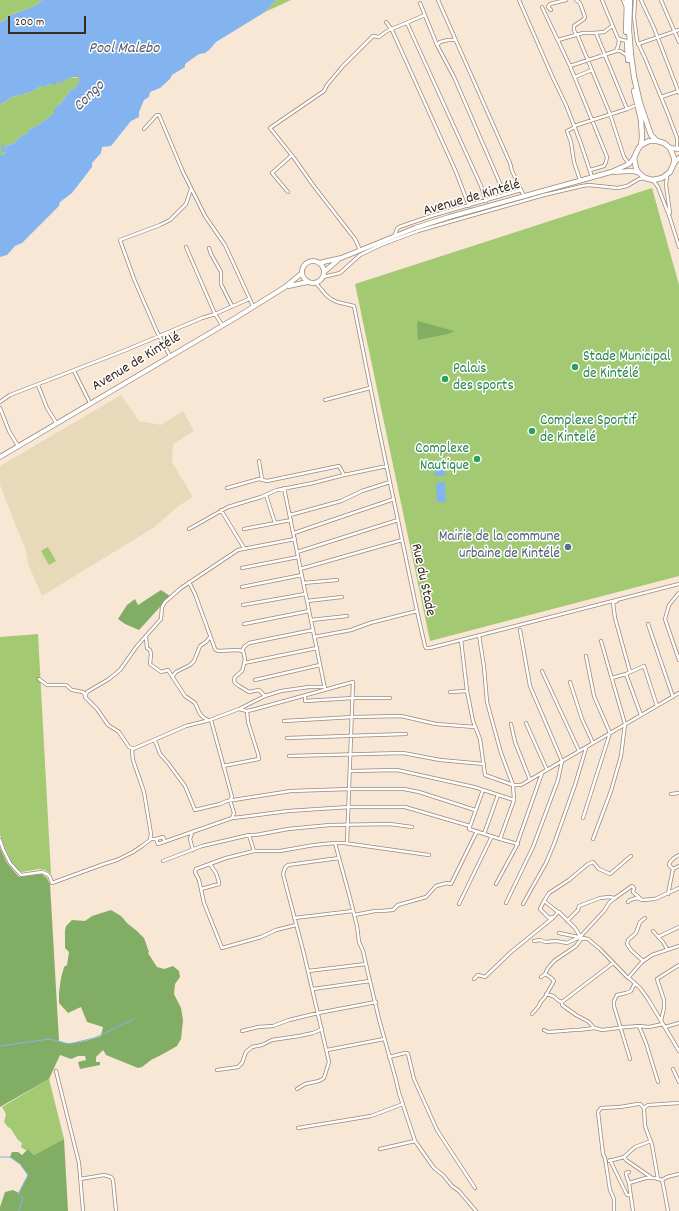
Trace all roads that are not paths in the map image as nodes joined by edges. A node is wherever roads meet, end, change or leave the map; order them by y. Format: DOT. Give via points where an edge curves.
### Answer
graph roads {
  1 [pos="438,0"];
  2 [pos="519,0"];
  3 [pos="566,0"];
  4 [pos="576,0"];
  5 [pos="602,0"];
  6 [pos="623,0"];
  7 [pos="627,0"];
  8 [pos="630,0"];
  9 [pos="635,0"];
  10 [pos="641,0"];
  11 [pos="661,0"];
  12 [pos="420,3"];
  13 [pos="542,7"];
  14 [pos="626,9"];
  15 [pos="551,10"];
  16 [pos="425,15"];
  17 [pos="386,22"];
  18 [pos="408,23"];
  19 [pos="612,26"];
  20 [pos="392,30"];
  21 [pos="679,30"];
  22 [pos="674,32"];
  23 [pos="596,33"];
  24 [pos="576,35"];
  25 [pos="618,38"];
  26 [pos="657,38"];
  27 [pos="455,40"];
  28 [pos="558,40"];
  29 [pos="627,40"];
  30 [pos="679,42"];
  31 [pos="638,44"];
  32 [pos="437,45"];
  33 [pos="616,51"];
  34 [pos="604,55"];
  35 [pos="628,56"];
  36 [pos="587,60"];
  37 [pos="570,66"];
  38 [pos="592,70"];
  39 [pos="575,77"];
  40 [pos="679,92"];
  41 [pos="661,97"];
  42 [pos="634,106"];
  43 [pos="627,109"];
  44 [pos="610,114"];
  45 [pos="592,120"];
  46 [pos="575,126"];
  47 [pos="144,129"];
  48 [pos="657,141"];
  49 [pos="641,145"];
  50 [pos="670,148"];
  51 [pos="678,149"];
  52 [pos="292,155"];
  53 [pos="634,158"];
  54 [pos="679,158"];
  55 [pos="674,163"];
  56 [pos="629,164"];
  57 [pos="590,170"];
  58 [pos="611,172"];
  59 [pos="638,172"];
  60 [pos="666,176"];
  61 [pos="592,178"];
  62 [pos="645,178"];
  63 [pos="653,180"];
  64 [pos="580,181"];
  65 [pos="191,188"];
  66 [pos="522,190"];
  67 [pos="288,192"];
  68 [pos="505,195"];
  69 [pos="524,197"];
  70 [pos="486,201"];
  71 [pos="469,206"];
  72 [pos="670,218"];
  73 [pos="394,237"];
  74 [pos="186,247"];
  75 [pos="679,247"];
  76 [pos="209,248"];
  77 [pos="360,250"];
  78 [pos="342,258"];
  79 [pos="319,263"];
  80 [pos="324,272"];
  81 [pos="302,273"];
  82 [pos="323,277"];
  83 [pos="308,282"];
  84 [pos="316,283"];
  85 [pos="285,288"];
  86 [pos="249,299"];
  87 [pos="232,306"];
  88 [pos="254,307"];
  89 [pos="215,314"];
  90 [pos="222,326"];
  91 [pos="159,336"];
  92 [pos="170,356"];
  93 [pos="74,371"];
  94 [pos="38,385"];
  95 [pos="370,388"];
  96 [pos="325,400"];
  97 [pos="89,401"];
  98 [pos="0,402"];
  99 [pos="0,408"];
  100 [pos="57,424"];
  101 [pos="18,447"];
  102 [pos="0,456"];
  103 [pos="259,461"];
  104 [pos="387,466"];
  105 [pos="344,475"];
  106 [pos="262,480"];
  107 [pos="390,482"];
  108 [pos="227,488"];
  109 [pos="284,488"];
  110 [pos="266,495"];
  111 [pos="394,499"];
  112 [pos="221,510"];
  113 [pos="290,515"];
  114 [pos="291,520"];
  115 [pos="398,520"];
  116 [pos="275,523"];
  117 [pos="189,529"];
  118 [pos="244,529"];
  119 [pos="294,533"];
  120 [pos="295,539"];
  121 [pos="402,540"];
  122 [pos="244,548"];
  123 [pos="297,552"];
  124 [pos="298,557"];
  125 [pos="242,568"];
  126 [pos="300,569"];
  127 [pos="302,575"];
  128 [pos="337,580"];
  129 [pos="189,582"];
  130 [pos="303,583"];
  131 [pos="679,584"];
  132 [pos="242,587"];
  133 [pos="679,593"];
  134 [pos="305,594"];
  135 [pos="342,597"];
  136 [pos="618,600"];
  137 [pos="307,601"];
  138 [pos="243,605"];
  139 [pos="309,611"];
  140 [pos="417,611"];
  141 [pos="347,616"];
  142 [pos="311,620"];
  143 [pos="244,624"];
  144 [pos="648,624"];
  145 [pos="313,630"];
  146 [pos="520,630"];
  147 [pos="479,635"];
  148 [pos="146,637"];
  149 [pos="210,637"];
  150 [pos="314,637"];
  151 [pos="461,640"];
  152 [pos="601,641"];
  153 [pos="206,642"];
  154 [pos="213,646"];
  155 [pos="317,648"];
  156 [pos="242,651"];
  157 [pos="586,656"];
  158 [pos="679,660"];
  159 [pos="244,662"];
  160 [pos="320,665"];
  161 [pos="542,671"];
  162 [pos="630,672"];
  163 [pos="626,674"];
  164 [pos="172,677"];
  165 [pos="612,678"];
  166 [pos="39,680"];
  167 [pos="254,680"];
  168 [pos="570,682"];
  169 [pos="325,688"];
  170 [pos="467,691"];
  171 [pos="450,692"];
  172 [pos="679,693"];
  173 [pos="85,695"];
  174 [pos="265,696"];
  175 [pos="305,696"];
  176 [pos="673,697"];
  177 [pos="353,698"];
  178 [pos="390,698"];
  179 [pos="656,706"];
  180 [pos="239,709"];
  181 [pos="246,711"];
  182 [pos="641,715"];
  183 [pos="353,717"];
  184 [pos="210,720"];
  185 [pos="284,721"];
  186 [pos="511,724"];
  187 [pos="526,724"];
  188 [pos="625,724"];
  189 [pos="475,727"];
  190 [pos="610,733"];
  191 [pos="406,734"];
  192 [pos="352,735"];
  193 [pos="287,738"];
  194 [pos="154,740"];
  195 [pos="593,743"];
  196 [pos="586,747"];
  197 [pos="134,749"];
  198 [pos="579,752"];
  199 [pos="351,754"];
  200 [pos="289,756"];
  201 [pos="562,761"];
  202 [pos="484,764"];
  203 [pos="223,766"];
  204 [pos="547,770"];
  205 [pos="350,771"];
  206 [pos="542,773"];
  207 [pos="530,780"];
  208 [pos="513,785"];
  209 [pos="350,789"];
  210 [pos="483,790"];
  211 [pos="679,793"];
  212 [pos="671,794"];
  213 [pos="498,795"];
  214 [pos="232,799"];
  215 [pos="514,800"];
  216 [pos="349,807"];
  217 [pos="475,810"];
  218 [pos="232,818"];
  219 [pos="583,818"];
  220 [pos="348,825"];
  221 [pos="470,826"];
  222 [pos="412,827"];
  223 [pos="477,831"];
  224 [pos="192,832"];
  225 [pos="484,834"];
  226 [pos="249,835"];
  227 [pos="492,836"];
  228 [pos="156,839"];
  229 [pos="500,839"];
  230 [pos="594,839"];
  231 [pos="0,840"];
  232 [pos="150,840"];
  233 [pos="165,842"];
  234 [pos="335,843"];
  235 [pos="347,843"];
  236 [pos="518,844"];
  237 [pos="193,850"];
  238 [pos="254,851"];
  239 [pos="429,856"];
  240 [pos="631,856"];
  241 [pos="679,856"];
  242 [pos="339,858"];
  243 [pos="163,861"];
  244 [pos="210,864"];
  245 [pos="679,866"];
  246 [pos="674,869"];
  247 [pos="496,884"];
  248 [pos="679,888"];
  249 [pos="202,889"];
  250 [pos="668,894"];
  251 [pos="615,898"];
  252 [pos="642,900"];
  253 [pos="544,901"];
  254 [pos="628,902"];
  255 [pos="506,903"];
  256 [pos="459,904"];
  257 [pos="522,904"];
  258 [pos="353,911"];
  259 [pos="558,912"];
  260 [pos="354,915"];
  261 [pos="554,917"];
  262 [pos="294,918"];
  263 [pos="645,918"];
  264 [pos="568,921"];
  265 [pos="296,925"];
  266 [pos="679,927"];
  267 [pos="654,931"];
  268 [pos="559,933"];
  269 [pos="658,936"];
  270 [pos="580,937"];
  271 [pos="585,938"];
  272 [pos="534,941"];
  273 [pos="679,946"];
  274 [pos="667,949"];
  275 [pos="642,961"];
  276 [pos="613,963"];
  277 [pos="366,964"];
  278 [pos="679,965"];
  279 [pos="308,971"];
  280 [pos="545,974"];
  281 [pos="631,975"];
  282 [pos="541,977"];
  283 [pos="629,978"];
  284 [pos="474,979"];
  285 [pos="370,980"];
  286 [pos="634,982"];
  287 [pos="313,989"];
  288 [pos="546,994"];
  289 [pos="376,1002"];
  290 [pos="562,1002"];
  291 [pos="318,1013"];
  292 [pos="532,1014"];
  293 [pos="662,1023"];
  294 [pos="679,1023"];
  295 [pos="639,1026"];
  296 [pos="665,1027"];
  297 [pos="595,1028"];
  298 [pos="620,1028"];
  299 [pos="322,1029"];
  300 [pos="544,1030"];
  301 [pos="242,1031"];
  302 [pos="384,1039"];
  303 [pos="327,1050"];
  304 [pos="679,1051"];
  305 [pos="389,1058"];
  306 [pos="630,1059"];
  307 [pos="673,1069"];
  308 [pos="216,1070"];
  309 [pos="56,1071"];
  310 [pos="658,1082"];
  311 [pos="679,1082"];
  312 [pos="297,1089"];
  313 [pos="679,1103"];
  314 [pos="403,1104"];
  315 [pos="644,1108"];
  316 [pos="298,1128"];
  317 [pos="415,1141"];
  318 [pos="651,1142"];
  319 [pos="380,1149"];
  320 [pos="624,1157"];
  321 [pos="610,1160"];
  322 [pos="605,1163"];
  323 [pos="629,1172"];
  324 [pos="679,1174"];
  325 [pos="652,1178"];
  326 [pos="80,1179"];
  327 [pos="658,1179"];
  328 [pos="662,1180"];
  329 [pos="629,1183"];
  330 [pos="475,1188"];
  331 [pos="630,1196"];
  332 [pos="83,1211"];
  333 [pos="116,1211"];
  334 [pos="476,1211"];
  335 [pos="614,1211"];
  336 [pos="632,1211"];
  337 [pos="668,1211"];
  1 -- 27 [label="street"];
  2 -- 46 [label="street"];
  3 -- 15 [label="street" via="550,4 548,6"];
  4 -- 24 [label="street" via="580,3 585,17 574,26"];
  5 -- 19 [label="street"];
  6 -- 14 [label="street"];
  7 -- 14 [label="highway"];
  8 -- 48 [label="highway" via="629,30 634,77 644,119 651,135"];
  9 -- 31 [label="street" via="634,17"];
  10 -- 26 [label="street"];
  11 -- 22 [label="street"];
  12 -- 16 [label="street"];
  13 -- 28 [label="street"];
  14 -- 29 [label="highway"];
  16 -- 18 [label="street"];
  16 -- 32 [label="street"];
  17 -- 20 [label="street"];
  18 -- 20 [label="street"];
  18 -- 70 [label="street"];
  19 -- 23 [label="street" via="606,31"];
  19 -- 25 [label="street"];
  20 -- 52 [label="street" via="373,36 343,66 324,91 270,128"];
  20 -- 71 [label="street"];
  21 -- 22 [label="street"];
  22 -- 26 [label="street"];
  22 -- 30 [label="street"];
  23 -- 24 [label="street" via="585,32"];
  23 -- 34 [label="street"];
  24 -- 28 [label="street"];
  24 -- 36 [label="street"];
  25 -- 29 [label="street"];
  25 -- 33 [label="street"];
  26 -- 31 [label="street"];
  26 -- 40 [label="street"];
  27 -- 32 [label="street" via="440,42"];
  27 -- 66 [label="street"];
  28 -- 37 [label="street"];
  29 -- 35 [label="highway"];
  31 -- 41 [label="street"];
  32 -- 68 [label="street" via="454,77"];
  33 -- 34 [label="street"];
  33 -- 35 [label="street"];
  34 -- 36 [label="street"];
  34 -- 43 [label="street"];
  35 -- 49 [label="highway" via="641,120"];
  36 -- 37 [label="street"];
  36 -- 38 [label="street"];
  37 -- 39 [label="street"];
  38 -- 39 [label="street"];
  38 -- 44 [label="street"];
  39 -- 45 [label="street"];
  40 -- 41 [label="street"];
  41 -- 51 [label="street"];
  42 -- 43 [label="street"];
  43 -- 44 [label="street"];
  44 -- 45 [label="street"];
  44 -- 56 [label="street" via="624,157"];
  45 -- 46 [label="street"];
  45 -- 57 [label="street" via="607,159 604,166"];
  46 -- 57 [label="street"];
  46 -- 64 [label="street" via="567,131"];
  47 -- 65 [label="street" via="159,115"];
  48 -- 49 [label="highway"];
  48 -- 50 [label="highway"];
  49 -- 53 [label="highway"];
  50 -- 51 [label="main road"];
  50 -- 55 [label="highway"];
  52 -- 67 [label="street" via="272,173"];
  52 -- 77 [label="street" via="355,239"];
  53 -- 56 [label="main road, Avenue de Kintélé"];
  53 -- 59 [label="highway"];
  54 -- 55 [label="main road"];
  55 -- 60 [label="highway"];
  56 -- 58 [label="main road, Avenue de Kintélé"];
  57 -- 61 [label="street"];
  58 -- 59 [label="main road, Avenue de Kintélé"];
  58 -- 61 [label="main road, Avenue de Kintélé"];
  59 -- 62 [label="highway"];
  60 -- 63 [label="highway"];
  60 -- 72 [label="street"];
  61 -- 64 [label="main road, Avenue de Kintélé"];
  62 -- 63 [label="highway"];
  62 -- 82 [label="street" via="618,188 589,185 564,190 449,222 381,245 360,255 340,273"];
  63 -- 72 [label="street"];
  64 -- 69 [label="main road, Avenue de Kintélé"];
  65 -- 86 [label="street" via="205,216 225,244"];
  65 -- 91 [label="street" via="186,204 170,220 120,240"];
  66 -- 68 [label="street"];
  66 -- 69 [label="street"];
  68 -- 70 [label="street"];
  69 -- 73 [label="main road, Avenue de Kintélé" via="449,217"];
  70 -- 71 [label="street"];
  71 -- 73 [label="street" via="398,227"];
  72 -- 75 [label="street"];
  73 -- 77 [label="main road, Avenue de Kintélé"];
  74 -- 89 [label="street"];
  76 -- 87 [label="street" via="221,272 222,284"];
  77 -- 78 [label="main road, Avenue de Kintélé"];
  78 -- 79 [label="main road, Avenue de Kintélé"];
  78 -- 80 [label="main road, Avenue de Kintélé"];
  79 -- 80 [label="main road"];
  79 -- 81 [label="main road, Avenue de Kintélé" via="307,262"];
  80 -- 82 [label="main road"];
  81 -- 83 [label="main road"];
  81 -- 85 [label="main road, Avenue de Kintélé"];
  82 -- 84 [label="main road"];
  83 -- 84 [label="main road, Avenue de Kintélé"];
  83 -- 85 [label="main road, Avenue de Kintélé"];
  84 -- 95 [label="street, Rue du Stade" via="331,299 354,306"];
  85 -- 88 [label="main road, Avenue de Kintélé"];
  86 -- 87 [label="street"];
  86 -- 88 [label="street"];
  87 -- 89 [label="street"];
  88 -- 90 [label="main road, Avenue de Kintélé"];
  89 -- 90 [label="street"];
  89 -- 91 [label="street"];
  90 -- 92 [label="main road, Avenue de Kintélé"];
  91 -- 92 [label="street"];
  91 -- 93 [label="street"];
  92 -- 100 [label="main road, Avenue de Kintélé"];
  93 -- 94 [label="street"];
  93 -- 97 [label="street"];
  94 -- 98 [label="street" via="10,395"];
  94 -- 100 [label="street"];
  95 -- 96 [label="street"];
  95 -- 104 [label="street, Rue du Stade"];
  99 -- 101 [label="street"];
  100 -- 101 [label="main road, Avenue de Kintélé"];
  101 -- 102 [label="main road, Avenue de Kintélé"];
  103 -- 106 [label="street"];
  104 -- 105 [label="street"];
  104 -- 107 [label="street, Rue du Stade"];
  105 -- 106 [label="street" via="339,466"];
  105 -- 109 [label="street"];
  106 -- 108 [label="street" via="257,479"];
  107 -- 111 [label="street, Rue du Stade"];
  107 -- 113 [label="street" via="341,501"];
  109 -- 110 [label="street"];
  109 -- 113 [label="street"];
  110 -- 112 [label="street"];
  110 -- 116 [label="street"];
  111 -- 115 [label="street, Rue du Stade"];
  111 -- 119 [label="street"];
  112 -- 117 [label="street"];
  112 -- 122 [label="street"];
  113 -- 114 [label="street"];
  114 -- 116 [label="street"];
  114 -- 119 [label="street"];
  115 -- 121 [label="street, Rue du Stade"];
  115 -- 123 [label="street"];
  116 -- 118 [label="street"];
  119 -- 120 [label="street"];
  120 -- 122 [label="street"];
  120 -- 123 [label="street"];
  121 -- 126 [label="street"];
  121 -- 140 [label="street, Rue du Stade"];
  122 -- 129 [label="street"];
  123 -- 124 [label="street"];
  124 -- 125 [label="street"];
  124 -- 126 [label="street"];
  126 -- 127 [label="street"];
  127 -- 130 [label="street"];
  127 -- 132 [label="street"];
  128 -- 130 [label="street"];
  129 -- 148 [label="street" via="165,602 161,619"];
  129 -- 149 [label="street"];
  130 -- 134 [label="street"];
  131 -- 136 [label="street, Rue du Stade"];
  133 -- 158 [label="street" via="669,605 665,619"];
  134 -- 137 [label="street"];
  134 -- 138 [label="street"];
  135 -- 137 [label="street"];
  136 -- 147 [label="street, Rue du Stade"];
  136 -- 162 [label="street" via="613,603 615,618"];
  137 -- 139 [label="street"];
  139 -- 142 [label="street"];
  139 -- 143 [label="street"];
  140 -- 150 [label="street" via="351,630"];
  140 -- 151 [label="street, Rue du Stade" via="426,648"];
  141 -- 142 [label="street"];
  142 -- 145 [label="street"];
  144 -- 176 [label="street"];
  145 -- 150 [label="street"];
  145 -- 156 [label="street" via="249,642"];
  146 -- 201 [label="street" via="530,686"];
  147 -- 151 [label="street, Rue du Stade"];
  147 -- 208 [label="street" via="487,702"];
  148 -- 164 [label="street" via="147,648 151,654 150,664 161,672 168,670"];
  148 -- 173 [label="street" via="120,670"];
  149 -- 153 [label="street"];
  149 -- 154 [label="street"];
  150 -- 155 [label="street"];
  151 -- 170 [label="street"];
  152 -- 165 [label="street"];
  153 -- 154 [label="street"];
  153 -- 164 [label="street" via="200,646 194,661"];
  154 -- 156 [label="street" via="218,651"];
  155 -- 159 [label="street"];
  155 -- 160 [label="street"];
  156 -- 159 [label="street"];
  157 -- 190 [label="street" via="594,696"];
  159 -- 174 [label="street" via="242,671 235,677 235,683 249,692 259,690"];
  160 -- 167 [label="street"];
  160 -- 169 [label="street"];
  161 -- 198 [label="street"];
  162 -- 163 [label="street"];
  162 -- 179 [label="street" via="644,666"];
  163 -- 165 [label="street"];
  163 -- 182 [label="street"];
  164 -- 184 [label="street" via="185,696 195,703 200,714"];
  165 -- 188 [label="street"];
  166 -- 173 [label="street" via="48,685 66,685"];
  168 -- 195 [label="street"];
  169 -- 174 [label="street" via="309,687"];
  169 -- 175 [label="street"];
  169 -- 177 [label="street" via="353,682"];
  170 -- 171 [label="street"];
  170 -- 189 [label="street"];
  172 -- 176 [label="street"];
  173 -- 197 [label="street" via="108,725 119,732 128,747"];
  174 -- 180 [label="street"];
  175 -- 177 [label="street" via="305,701"];
  175 -- 181 [label="street"];
  176 -- 179 [label="street"];
  177 -- 178 [label="street"];
  177 -- 183 [label="street"];
  179 -- 182 [label="street"];
  180 -- 181 [label="street"];
  180 -- 184 [label="street"];
  181 -- 203 [label="street" via="259,759"];
  182 -- 188 [label="street"];
  183 -- 185 [label="street"];
  183 -- 189 [label="street" via="401,716 436,724"];
  183 -- 192 [label="street"];
  184 -- 194 [label="street" via="186,726"];
  184 -- 203 [label="street"];
  186 -- 207 [label="street"];
  187 -- 204 [label="street"];
  188 -- 190 [label="street"];
  188 -- 230 [label="street" via="619,763"];
  189 -- 202 [label="street" via="480,739"];
  190 -- 195 [label="street"];
  190 -- 219 [label="street"];
  191 -- 192 [label="street"];
  192 -- 193 [label="street"];
  192 -- 199 [label="street"];
  194 -- 197 [label="street"];
  194 -- 214 [label="street" via="160,754 185,786 195,810"];
  195 -- 196 [label="street"];
  196 -- 198 [label="street"];
  196 -- 257 [label="street" via="576,785 554,844"];
  197 -- 232 [label="street" via="133,760 144,792 151,829"];
  198 -- 201 [label="street"];
  199 -- 200 [label="street"];
  199 -- 202 [label="street" via="403,753"];
  199 -- 205 [label="street"];
  201 -- 204 [label="street"];
  201 -- 255 [label="street" via="558,780 533,847"];
  202 -- 208 [label="street" via="485,775"];
  203 -- 214 [label="street"];
  204 -- 206 [label="street"];
  205 -- 209 [label="street"];
  205 -- 210 [label="street" via="397,770"];
  206 -- 207 [label="street"];
  206 -- 236 [label="street"];
  207 -- 208 [label="street" via="521,785"];
  208 -- 215 [label="street"];
  209 -- 214 [label="street" via="291,791"];
  209 -- 216 [label="street"];
  209 -- 217 [label="street" via="404,789"];
  210 -- 213 [label="street"];
  210 -- 217 [label="street"];
  211 -- 212 [label="street"];
  213 -- 215 [label="street"];
  213 -- 225 [label="street"];
  214 -- 218 [label="street"];
  215 -- 229 [label="street"];
  216 -- 218 [label="street"];
  216 -- 220 [label="street"];
  216 -- 221 [label="street" via="405,808"];
  217 -- 221 [label="street"];
  218 -- 224 [label="street"];
  220 -- 222 [label="street" via="390,824"];
  220 -- 226 [label="street"];
  220 -- 235 [label="street"];
  221 -- 223 [label="street" via="469,829"];
  223 -- 225 [label="street"];
  223 -- 260 [label="street" via="451,884 436,886 426,897 398,905 393,910 375,910"];
  224 -- 233 [label="street"];
  224 -- 237 [label="street" via="190,839"];
  225 -- 227 [label="street"];
  226 -- 237 [label="street"];
  226 -- 238 [label="street"];
  227 -- 229 [label="street"];
  227 -- 256 [label="street"];
  228 -- 232 [label="street"];
  228 -- 233 [label="street" via="158,844"];
  228 -- 233 [label="street" via="163,837"];
  229 -- 236 [label="street"];
  231 -- 232 [label="street" via="10,863 21,875 38,872 46,874 52,883 117,860"];
  234 -- 235 [label="street"];
  234 -- 238 [label="street" via="280,851"];
  234 -- 242 [label="street"];
  235 -- 239 [label="street"];
  236 -- 247 [label="street"];
  237 -- 243 [label="street"];
  238 -- 244 [label="street"];
  240 -- 253 [label="street" via="610,874 598,869 592,862 588,864 549,892"];
  241 -- 246 [label="street" via="670,862 669,865"];
  242 -- 258 [label="street"];
  242 -- 262 [label="street" via="288,864 283,874"];
  244 -- 249 [label="street" via="196,868 195,872"];
  244 -- 249 [label="street" via="219,884"];
  245 -- 246 [label="street"];
  246 -- 250 [label="street"];
  248 -- 250 [label="street"];
  249 -- 265 [label="street" via="206,909 222,948"];
  250 -- 252 [label="street"];
  251 -- 252 [label="street" via="632,886 633,892"];
  251 -- 264 [label="street" via="600,898 579,906"];
  251 -- 270 [label="street"];
  252 -- 254 [label="street" via="637,898"];
  253 -- 259 [label="street"];
  253 -- 261 [label="street" via="540,909 547,917"];
  258 -- 260 [label="street"];
  258 -- 262 [label="street"];
  259 -- 261 [label="street"];
  259 -- 264 [label="street"];
  260 -- 277 [label="street"];
  261 -- 284 [label="street" via="485,977 478,975"];
  262 -- 265 [label="street"];
  263 -- 275 [label="street" via="627,944"];
  264 -- 270 [label="street"];
  265 -- 279 [label="street"];
  266 -- 269 [label="street"];
  267 -- 269 [label="street"];
  268 -- 270 [label="street"];
  269 -- 274 [label="street"];
  270 -- 271 [label="street"];
  270 -- 272 [label="street" via="567,942"];
  271 -- 276 [label="street"];
  271 -- 280 [label="street" via="554,961"];
  273 -- 274 [label="street"];
  274 -- 275 [label="street"];
  275 -- 281 [label="street"];
  276 -- 283 [label="street"];
  276 -- 290 [label="street"];
  277 -- 279 [label="street"];
  277 -- 285 [label="street"];
  278 -- 293 [label="street" via="657,979 664,1000"];
  279 -- 287 [label="street"];
  280 -- 282 [label="street"];
  280 -- 288 [label="street" via="554,982"];
  281 -- 283 [label="street"];
  281 -- 286 [label="street"];
  283 -- 286 [label="street"];
  285 -- 287 [label="street"];
  285 -- 289 [label="street"];
  286 -- 293 [label="street"];
  286 -- 298 [label="street" via="631,991 617,994 614,1001"];
  287 -- 291 [label="street"];
  288 -- 290 [label="street"];
  288 -- 292 [label="street"];
  289 -- 291 [label="street"];
  289 -- 302 [label="street"];
  290 -- 297 [label="street" via="562,1005"];
  291 -- 299 [label="street"];
  291 -- 301 [label="street" via="273,1026"];
  293 -- 295 [label="street" via="647,1027"];
  293 -- 296 [label="street"];
  294 -- 296 [label="street"];
  295 -- 298 [label="street"];
  295 -- 310 [label="street"];
  296 -- 304 [label="street"];
  297 -- 298 [label="street"];
  297 -- 300 [label="street" via="548,1032"];
  298 -- 306 [label="street"];
  299 -- 303 [label="street"];
  299 -- 308 [label="street" via="252,1047 238,1066"];
  302 -- 303 [label="street"];
  302 -- 305 [label="street"];
  303 -- 312 [label="street" via="329,1062 324,1078"];
  305 -- 314 [label="street"];
  305 -- 330 [label="street" via="408,1054 414,1079 437,1130"];
  307 -- 311 [label="street"];
  309 -- 326 [label="street" via="79,1163"];
  313 -- 315 [label="street" via="648,1105"];
  314 -- 316 [label="street" via="371,1116"];
  314 -- 317 [label="street"];
  315 -- 318 [label="street" via="645,1126"];
  315 -- 322 [label="street" via="638,1104 598,1110"];
  317 -- 319 [label="street"];
  317 -- 334 [label="street" via="434,1168"];
  318 -- 320 [label="street" via="635,1147"];
  318 -- 327 [label="street"];
  320 -- 321 [label="street"];
  320 -- 325 [label="street"];
  321 -- 322 [label="street"];
  321 -- 331 [label="street" via="627,1195"];
  322 -- 335 [label="street" via="614,1199"];
  323 -- 329 [label="street" via="626,1175"];
  324 -- 328 [label="street"];
  325 -- 327 [label="street"];
  325 -- 329 [label="street"];
  326 -- 332 [label="street"];
  326 -- 333 [label="street" via="104,1175 111,1177"];
  327 -- 328 [label="street"];
  328 -- 337 [label="street"];
  329 -- 331 [label="street"];
  331 -- 336 [label="street"];
}
